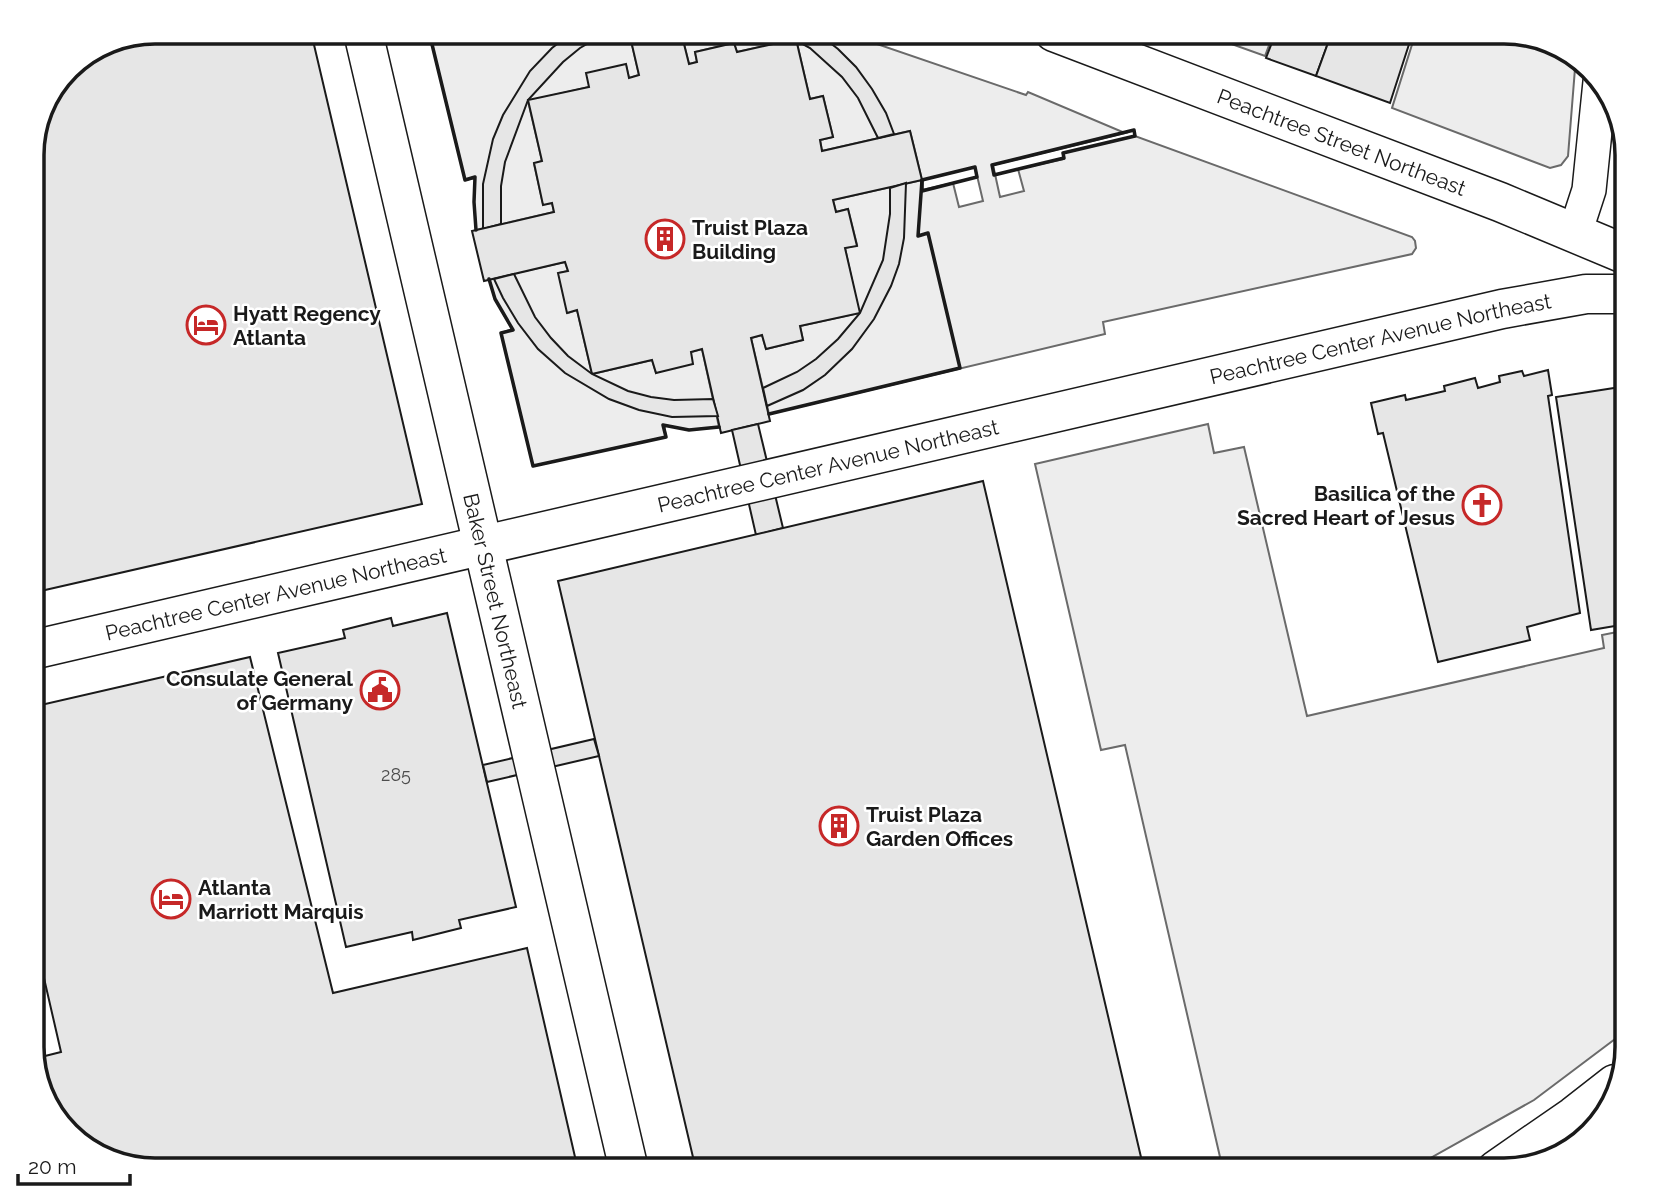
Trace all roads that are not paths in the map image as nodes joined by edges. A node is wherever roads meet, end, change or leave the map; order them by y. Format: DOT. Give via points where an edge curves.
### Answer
graph roads {
  1 [pos="366,44"];
  2 [pos="1085,44"];
  3 [pos="1598,97"];
  4 [pos="1574,233"];
  5 [pos="1615,250"];
  6 [pos="1615,294"];
  7 [pos="483,545"];
  8 [pos="44,647"];
  9 [pos="1605,1092"];
  10 [pos="1516,1157"];
  11 [pos="626,1158"];
  1 -- 7 [label="main road, Baker Street Northeast"];
  2 -- 4 [label="main road, Peachtree Street Northeast"];
  3 -- 4 [label="street" via="1589,190"];
  4 -- 5 [label="main road, Peachtree Street Northeast"];
  6 -- 7 [label="main road, Peachtree Center Avenue Northeast" via="1586,294 1502,309"];
  7 -- 8 [label="main road, Peachtree Center Avenue Northeast"];
  7 -- 11 [label="main road, Baker Street Northeast"];
  9 -- 10 [label="main road"];
}
